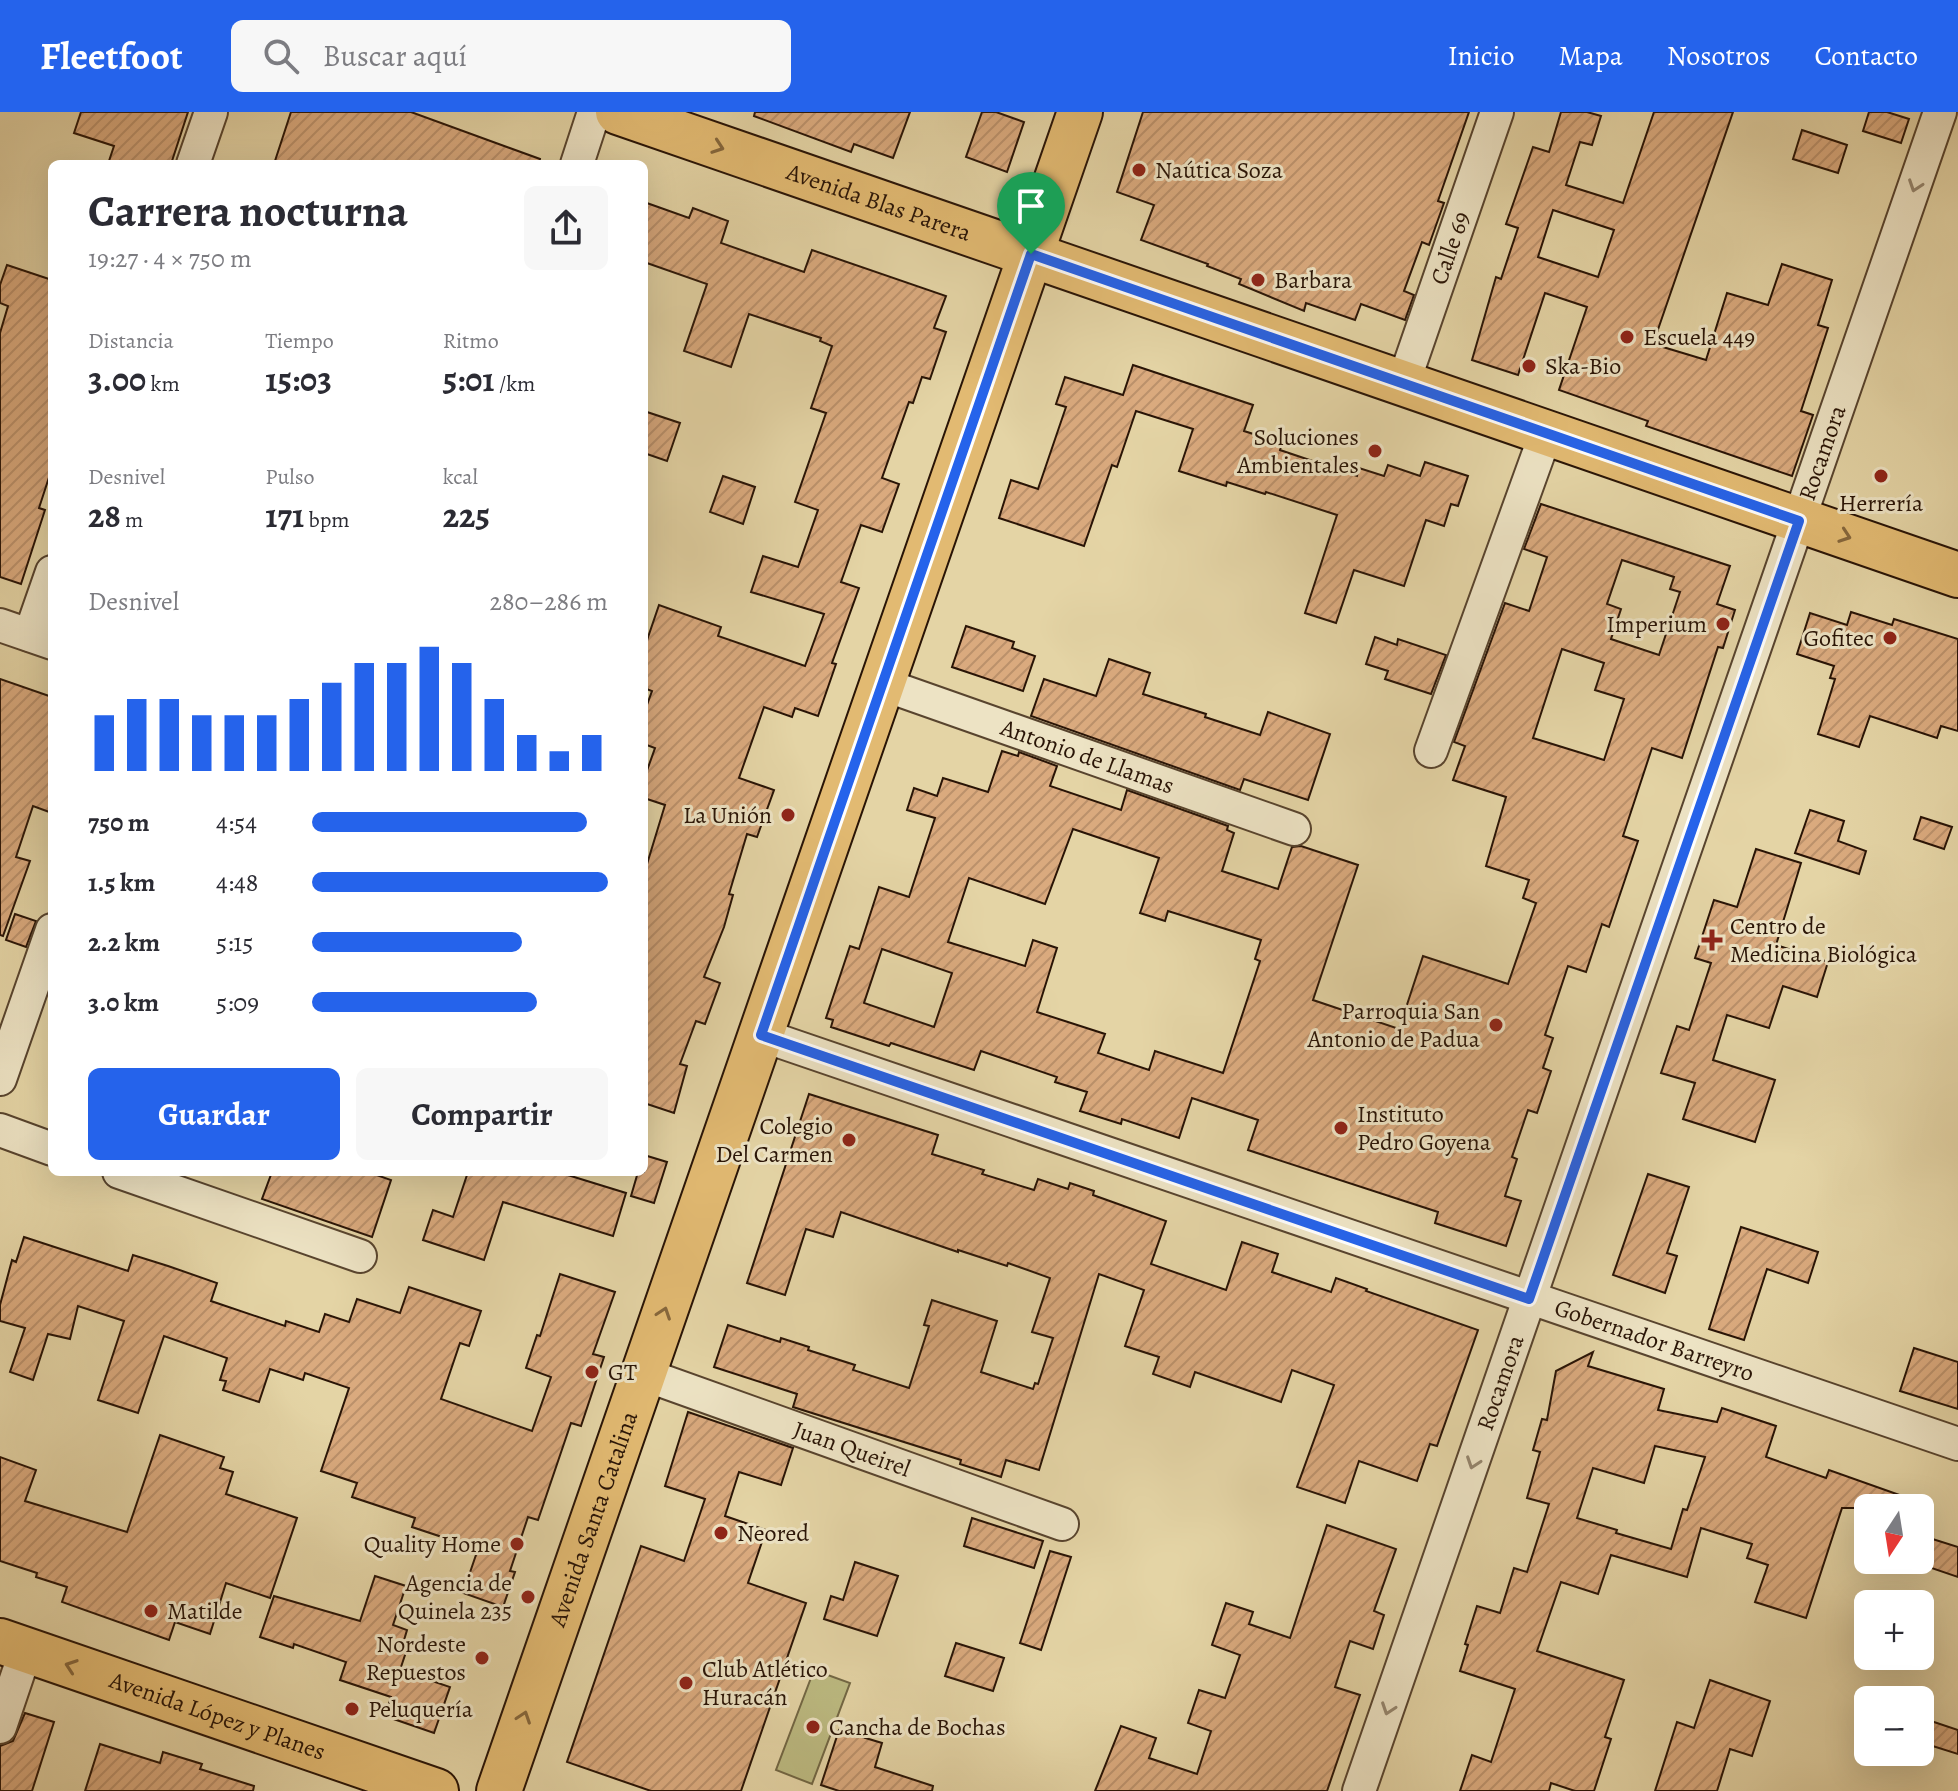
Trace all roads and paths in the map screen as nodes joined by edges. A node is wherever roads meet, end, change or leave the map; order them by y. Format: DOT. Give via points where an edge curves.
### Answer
graph roads {
  1 [pos="211,112"];
  2 [pos="594,112"];
  3 [pos="1080,112"];
  4 [pos="1497,112"];
  5 [pos="1940,112"];
  6 [pos="632,114"];
  7 [pos="194,160"];
  8 [pos="578,160"];
  9 [pos="1031,254"];
  10 [pos="1403,384"];
  11 [pos="1546,433"];
  12 [pos="1799,521"];
  13 [pos="1958,575"];
  14 [pos="48,596"];
  15 [pos="0,625"];
  16 [pos="41,639"];
  17 [pos="882,684"];
  18 [pos="1431,751"];
  19 [pos="1294,829"];
  20 [pos="48,941"];
  21 [pos="761,1035"];
  22 [pos="0,1079"];
  23 [pos="0,1130"];
  24 [pos="48,1148"];
  25 [pos="130,1176"];
  26 [pos="360,1256"];
  27 [pos="1529,1299"];
  28 [pos="643,1374"];
  29 [pos="1958,1444"];
  30 [pos="1062,1524"];
  31 [pos="13,1646"];
  32 [pos="0,1727"];
  33 [pos="436,1791"];
  34 [pos="499,1791"];
  35 [pos="1359,1791"];
  1 -- 7 [label="street"];
  2 -- 8 [label="street"];
  3 -- 9 [label="main road, Avenida Santa Catalina"];
  4 -- 10 [label="street, Calle 69"];
  5 -- 12 [label="street, Rocamora, one-way"];
  6 -- 9 [label="main road, Avenida Blas Parera, one-way"];
  9 -- 10 [label="main road, Avenida Blas Parera"];
  9 -- 17 [label="main road, Avenida Santa Catalina"];
  10 -- 11 [label="main road, Avenida Blas Parera"];
  11 -- 12 [label="main road, Avenida Blas Parera"];
  11 -- 18 [label="street"];
  12 -- 13 [label="main road, Avenida Blas Parera, one-way"];
  12 -- 27 [label="street, Rocamora"];
  14 -- 16 [label="street"];
  15 -- 16 [label="street"];
  17 -- 19 [label="street, Antonio de Llamas"];
  17 -- 21 [label="main road, Avenida Santa Catalina"];
  20 -- 22 [label="street"];
  21 -- 27 [label="street, Gobernador Barreyro"];
  28 -- 21 [label="main road, Avenida Santa Catalina, one-way"];
  23 -- 24 [label="street"];
  25 -- 26 [label="street"];
  27 -- 29 [label="street, Gobernador Barreyro"];
  27 -- 35 [label="street, Rocamora, one-way"];
  28 -- 30 [label="street, Juan Queirel"];
  34 -- 28 [label="main road, Avenida Santa Catalina, one-way"];
  31 -- 32 [label="street"];
  33 -- 31 [label="main road, Avenida López y Planes, one-way"];
}
